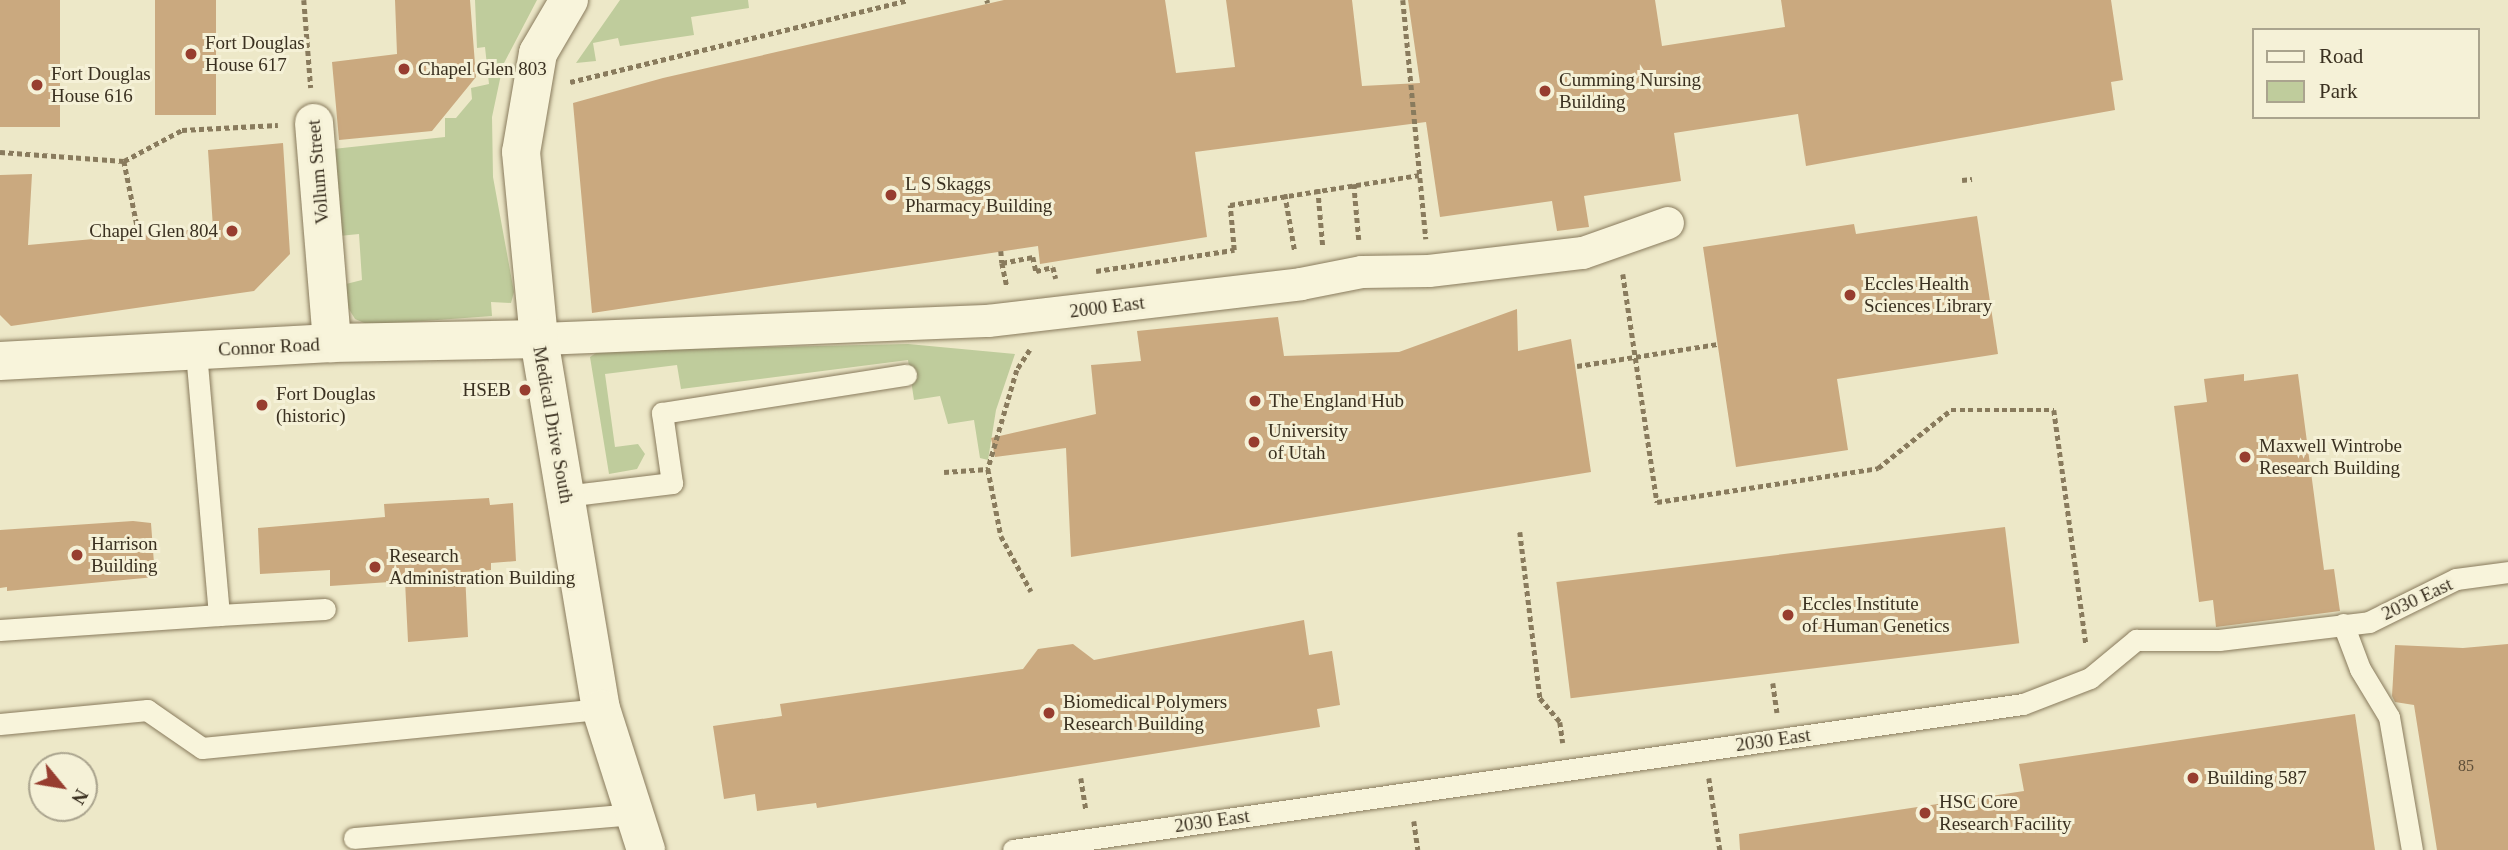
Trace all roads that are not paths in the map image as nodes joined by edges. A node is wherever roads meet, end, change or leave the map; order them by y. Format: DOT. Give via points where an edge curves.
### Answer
graph roads {
  1 [pos="569,0"];
  2 [pos="314,123"];
  3 [pos="1668,223"];
  4 [pos="539,339"];
  5 [pos="332,343"];
  6 [pos="196,350"];
  7 [pos="0,361"];
  8 [pos="906,374"];
  9 [pos="565,496"];
  10 [pos="2508,572"];
  11 [pos="325,609"];
  12 [pos="219,615"];
  13 [pos="2343,624"];
  14 [pos="0,630"];
  15 [pos="601,709"];
  16 [pos="0,724"];
  17 [pos="635,814"];
  18 [pos="354,838"];
  19 [pos="1099,844"];
  20 [pos="646,850"];
  21 [pos="1013,850"];
  22 [pos="2412,850"];
  1 -- 4 [label="street, Medical Drive South" via="538,53 521,152"];
  2 -- 5 [label="street, Vollum Street"];
  3 -- 4 [label="street, 2000 East" via="1583,253 1429,271 1362,272 1055,314 974,322"];
  4 -- 5 [label="street, Connor Road"];
  4 -- 9 [label="street, Medical Drive South"];
  5 -- 6 [label="street, Connor Road"];
  6 -- 7 [label="street, Connor Road"];
  6 -- 12 [label="lane"];
  8 -- 9 [label="lane" via="662,413 672,483"];
  9 -- 15 [label="street, Medical Drive South"];
  10 -- 13 [label="lane, 2030 East" via="2456,579 2369,622"];
  11 -- 12 [label="lane"];
  12 -- 14 [label="lane"];
  13 -- 19 [label="lane, 2030 East" via="2219,640 2136,640 2090,678 2023,704 1566,769"];
  13 -- 22 [label="lane" via="2360,669 2389,717"];
  15 -- 16 [label="lane" via="202,748 147,710"];
  15 -- 17 [label="street, Medical Drive South"];
  17 -- 18 [label="lane"];
  17 -- 20 [label="street, Medical Drive South"];
  19 -- 21 [label="lane, 2030 East"];
}
